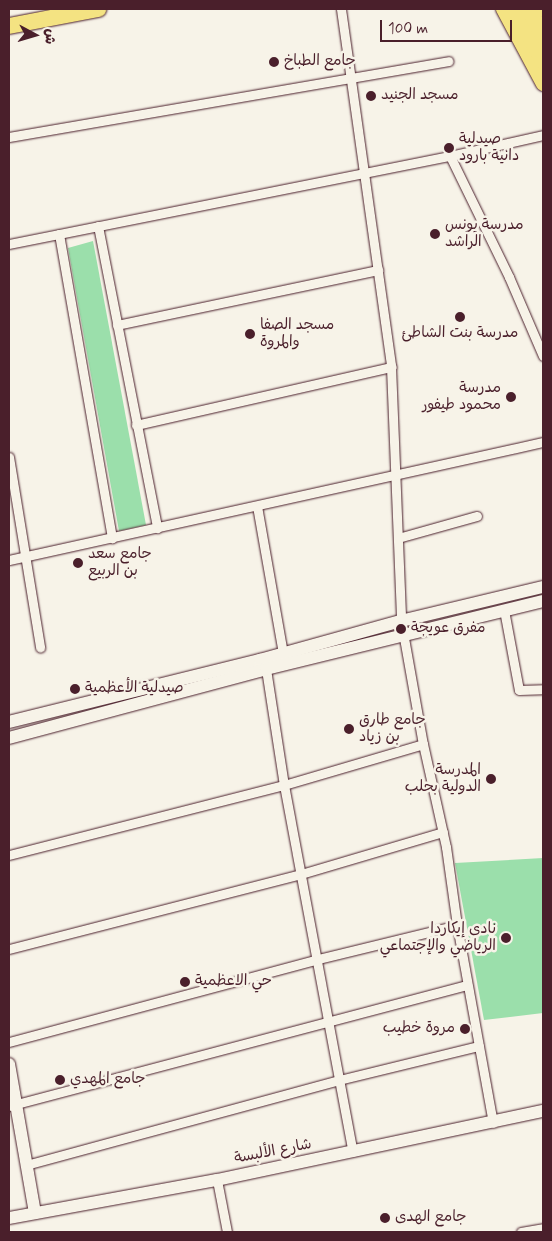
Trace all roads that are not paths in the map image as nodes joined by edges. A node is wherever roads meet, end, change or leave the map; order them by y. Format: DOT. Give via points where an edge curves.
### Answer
graph roads {
  1 [pos="98,9"];
  2 [pos="341,9"];
  3 [pos="503,9"];
  4 [pos="515,9"];
  5 [pos="529,9"];
  6 [pos="82,11"];
  7 [pos="9,26"];
  8 [pos="541,48"];
  9 [pos="448,61"];
  10 [pos="350,78"];
  11 [pos="543,84"];
  12 [pos="543,135"];
  13 [pos="9,137"];
  14 [pos="450,156"];
  15 [pos="364,174"];
  16 [pos="98,226"];
  17 [pos="60,234"];
  18 [pos="9,244"];
  19 [pos="378,270"];
  20 [pos="117,325"];
  21 [pos="543,356"];
  22 [pos="391,367"];
  23 [pos="136,425"];
  24 [pos="543,442"];
  25 [pos="9,458"];
  26 [pos="395,476"];
  27 [pos="257,506"];
  28 [pos="476,516"];
  29 [pos="157,528"];
  30 [pos="112,538"];
  31 [pos="398,538"];
  32 [pos="25,557"];
  33 [pos="9,560"];
  34 [pos="543,587"];
  35 [pos="543,601"];
  36 [pos="504,610"];
  37 [pos="401,621"];
  38 [pos="404,635"];
  39 [pos="40,647"];
  40 [pos="283,654"];
  41 [pos="266,670"];
  42 [pos="543,689"];
  43 [pos="9,722"];
  44 [pos="9,738"];
  45 [pos="423,744"];
  46 [pos="284,784"];
  47 [pos="443,832"];
  48 [pos="9,855"];
  49 [pos="301,874"];
  50 [pos="457,925"];
  51 [pos="9,949"];
  52 [pos="318,959"];
  53 [pos="468,985"];
  54 [pos="328,1021"];
  55 [pos="9,1042"];
  56 [pos="479,1046"];
  57 [pos="9,1064"];
  58 [pos="339,1080"];
  59 [pos="12,1105"];
  60 [pos="543,1112"];
  61 [pos="493,1123"];
  62 [pos="353,1152"];
  63 [pos="26,1165"];
  64 [pos="217,1180"];
  65 [pos="35,1213"];
  66 [pos="9,1218"];
  67 [pos="543,1228"];
  68 [pos="227,1232"];
  69 [pos="521,1232"];
  1 -- 6 [label="highway"];
  2 -- 10 [label="street"];
  3 -- 11 [label="main road"];
  4 -- 8 [label="highway"];
  5 -- 8 [label="highway"];
  6 -- 7 [label="highway"];
  9 -- 10 [label="street"];
  10 -- 13 [label="street"];
  10 -- 15 [label="street"];
  12 -- 14 [label="street"];
  14 -- 15 [label="street"];
  14 -- 21 [label="street"];
  15 -- 16 [label="street"];
  15 -- 19 [label="street"];
  16 -- 17 [label="street"];
  16 -- 20 [label="street"];
  17 -- 18 [label="street"];
  17 -- 30 [label="street"];
  19 -- 20 [label="street"];
  19 -- 22 [label="street"];
  20 -- 23 [label="street"];
  22 -- 23 [label="street"];
  22 -- 26 [label="street"];
  23 -- 29 [label="street"];
  24 -- 26 [label="street"];
  25 -- 32 [label="street"];
  26 -- 27 [label="street"];
  26 -- 31 [label="street"];
  27 -- 29 [label="street"];
  27 -- 40 [label="street"];
  28 -- 31 [label="street"];
  29 -- 30 [label="street"];
  30 -- 32 [label="street"];
  31 -- 37 [label="street"];
  32 -- 33 [label="street"];
  32 -- 39 [label="street"];
  34 -- 37 [label="street"];
  35 -- 36 [label="street"];
  36 -- 38 [label="street"];
  36 -- 42 [label="street" via="519,690"];
  37 -- 38 [label="street"];
  37 -- 40 [label="street"];
  38 -- 41 [label="street"];
  38 -- 45 [label="street"];
  40 -- 43 [label="street"];
  41 -- 44 [label="street"];
  41 -- 46 [label="street"];
  45 -- 46 [label="street"];
  45 -- 47 [label="street"];
  46 -- 48 [label="street"];
  46 -- 49 [label="street"];
  47 -- 49 [label="street"];
  47 -- 50 [label="street"];
  49 -- 51 [label="street"];
  49 -- 52 [label="street"];
  50 -- 52 [label="street"];
  50 -- 53 [label="street"];
  52 -- 54 [label="street"];
  52 -- 55 [label="street"];
  53 -- 54 [label="street"];
  53 -- 56 [label="street"];
  54 -- 58 [label="street"];
  54 -- 59 [label="street"];
  56 -- 58 [label="street"];
  56 -- 61 [label="street"];
  57 -- 59 [label="street"];
  58 -- 62 [label="street"];
  58 -- 63 [label="street"];
  59 -- 63 [label="street"];
  60 -- 61 [label="street, شارع الألبسة"];
  61 -- 62 [label="street, شارع الألبسة"];
  62 -- 64 [label="street, شارع الألبسة"];
  63 -- 65 [label="street"];
  64 -- 65 [label="street, شارع الألبسة"];
  64 -- 68 [label="street"];
  65 -- 66 [label="street, شارع الألبسة"];
  67 -- 69 [label="street"];
}
